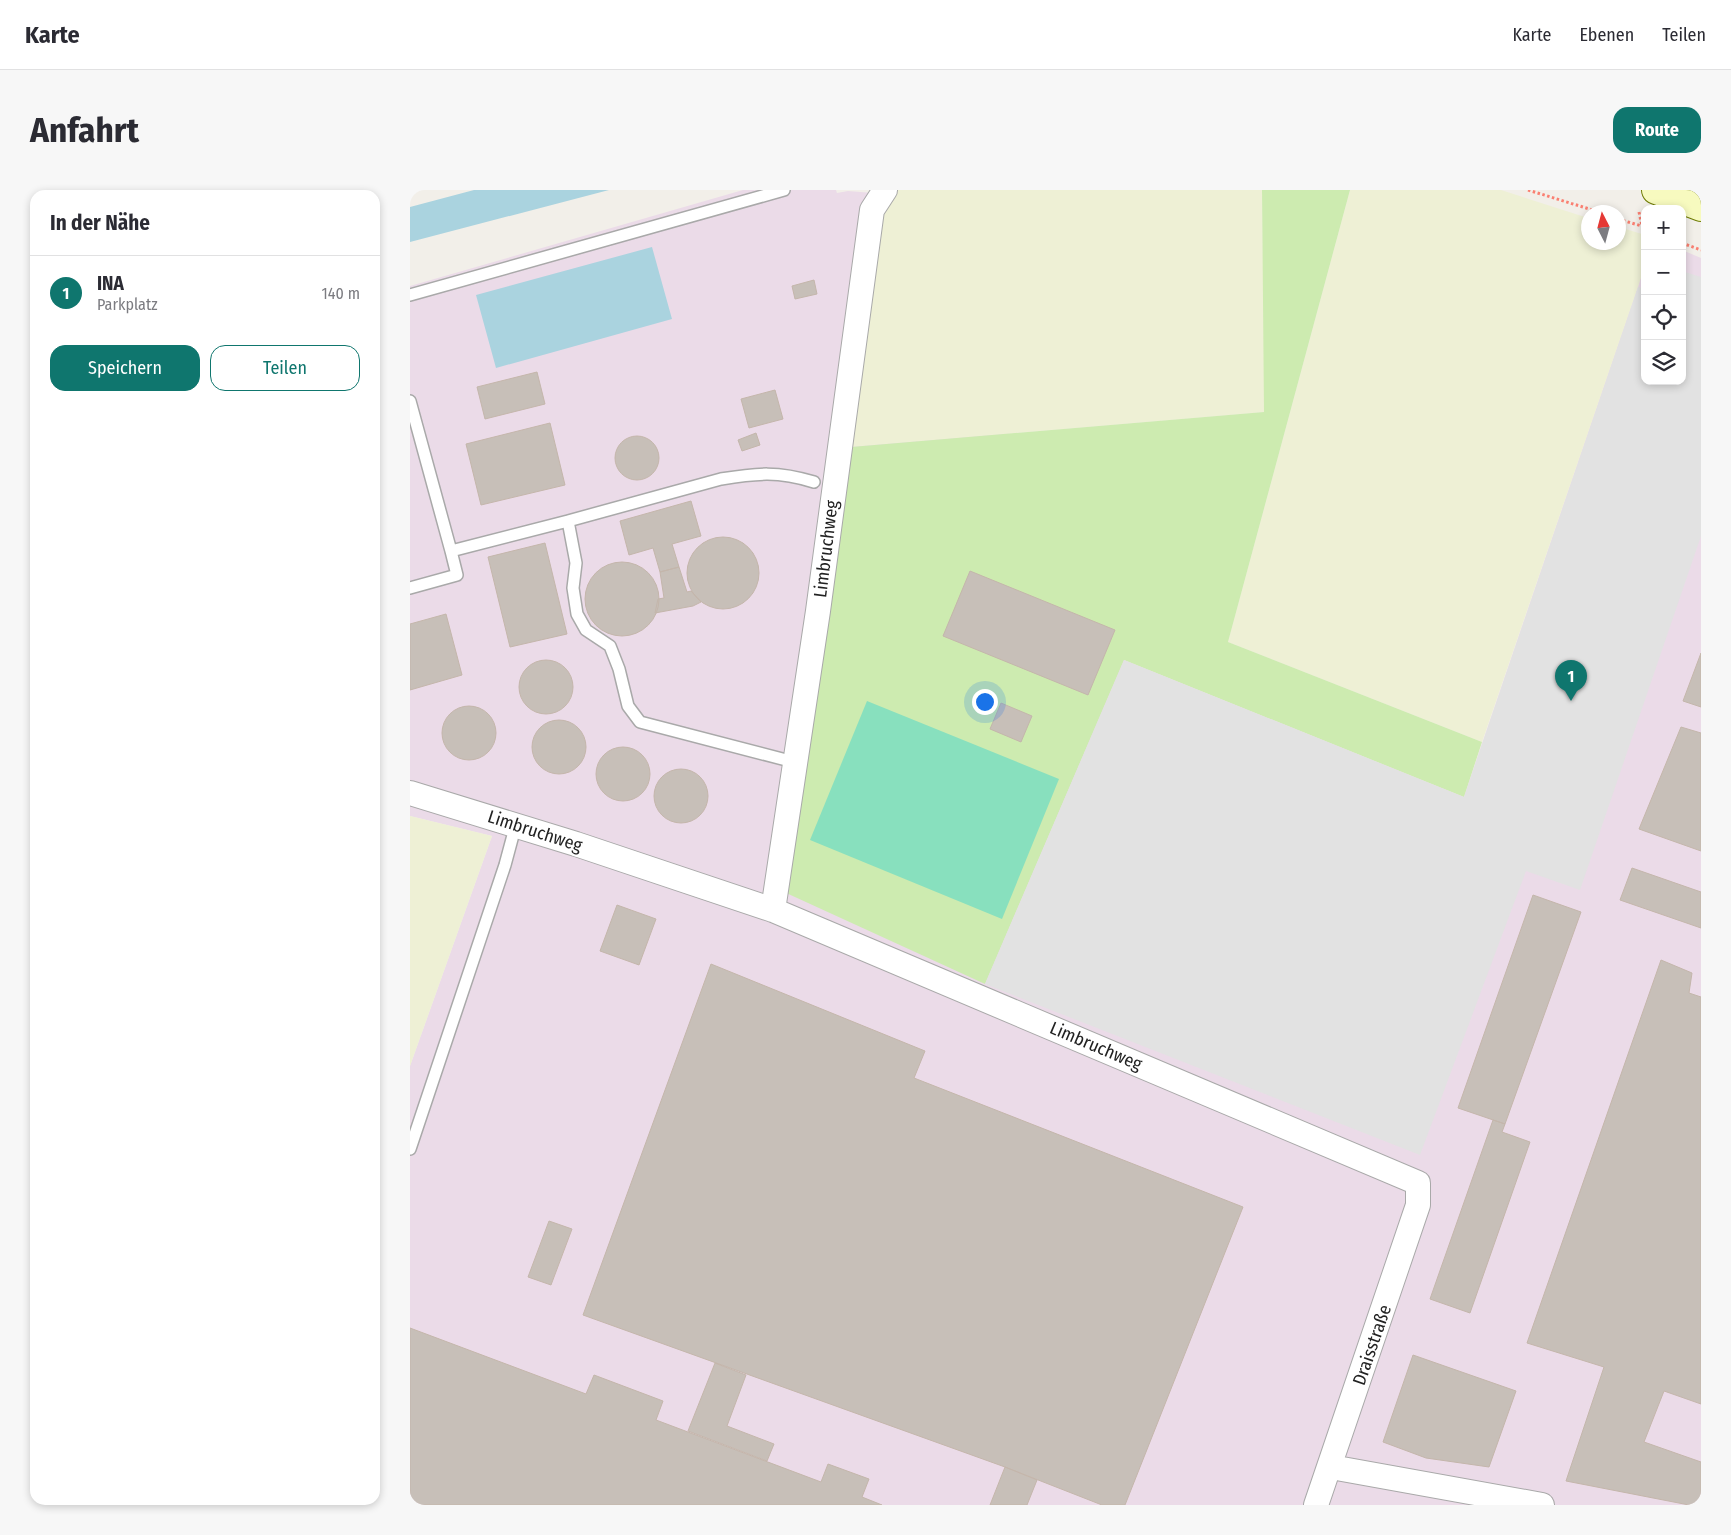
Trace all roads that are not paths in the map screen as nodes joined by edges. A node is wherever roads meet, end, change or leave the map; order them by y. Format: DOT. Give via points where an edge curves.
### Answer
graph roads {
  1 [pos="784,190"];
  2 [pos="885,190"];
  3 [pos="1656,190"];
  4 [pos="1701,207"];
  5 [pos="410,295"];
  6 [pos="410,401"];
  7 [pos="814,482"];
  8 [pos="568,521"];
  9 [pos="451,551"];
  10 [pos="410,588"];
  11 [pos="794,762"];
  12 [pos="410,793"];
  13 [pos="516,824"];
  14 [pos="773,910"];
  15 [pos="410,1149"];
  16 [pos="1418,1183"];
  17 [pos="1331,1467"];
  18 [pos="1316,1505"];
  19 [pos="1542,1505"];
  1 -- 5 [label="lane"];
  2 -- 11 [label="street, Limbruchweg" via="872,210 818,611"];
  3 -- 4 [label="main road"];
  6 -- 9 [label="lane"];
  7 -- 8 [label="lane" via="776,473 746,475"];
  8 -- 9 [label="lane"];
  8 -- 11 [label="lane" via="576,564 573,588 577,614 586,630 610,646 628,706 640,722"];
  9 -- 10 [label="lane" via="457,574"];
  11 -- 14 [label="street, Limbruchweg"];
  12 -- 13 [label="street, Limbruchweg"];
  13 -- 14 [label="street, Limbruchweg"];
  13 -- 15 [label="lane"];
  14 -- 16 [label="street, Limbruchweg"];
  16 -- 17 [label="street, Draisstraße" via="1418,1205"];
  17 -- 18 [label="street, Draisstraße"];
  17 -- 19 [label="street"];
}
